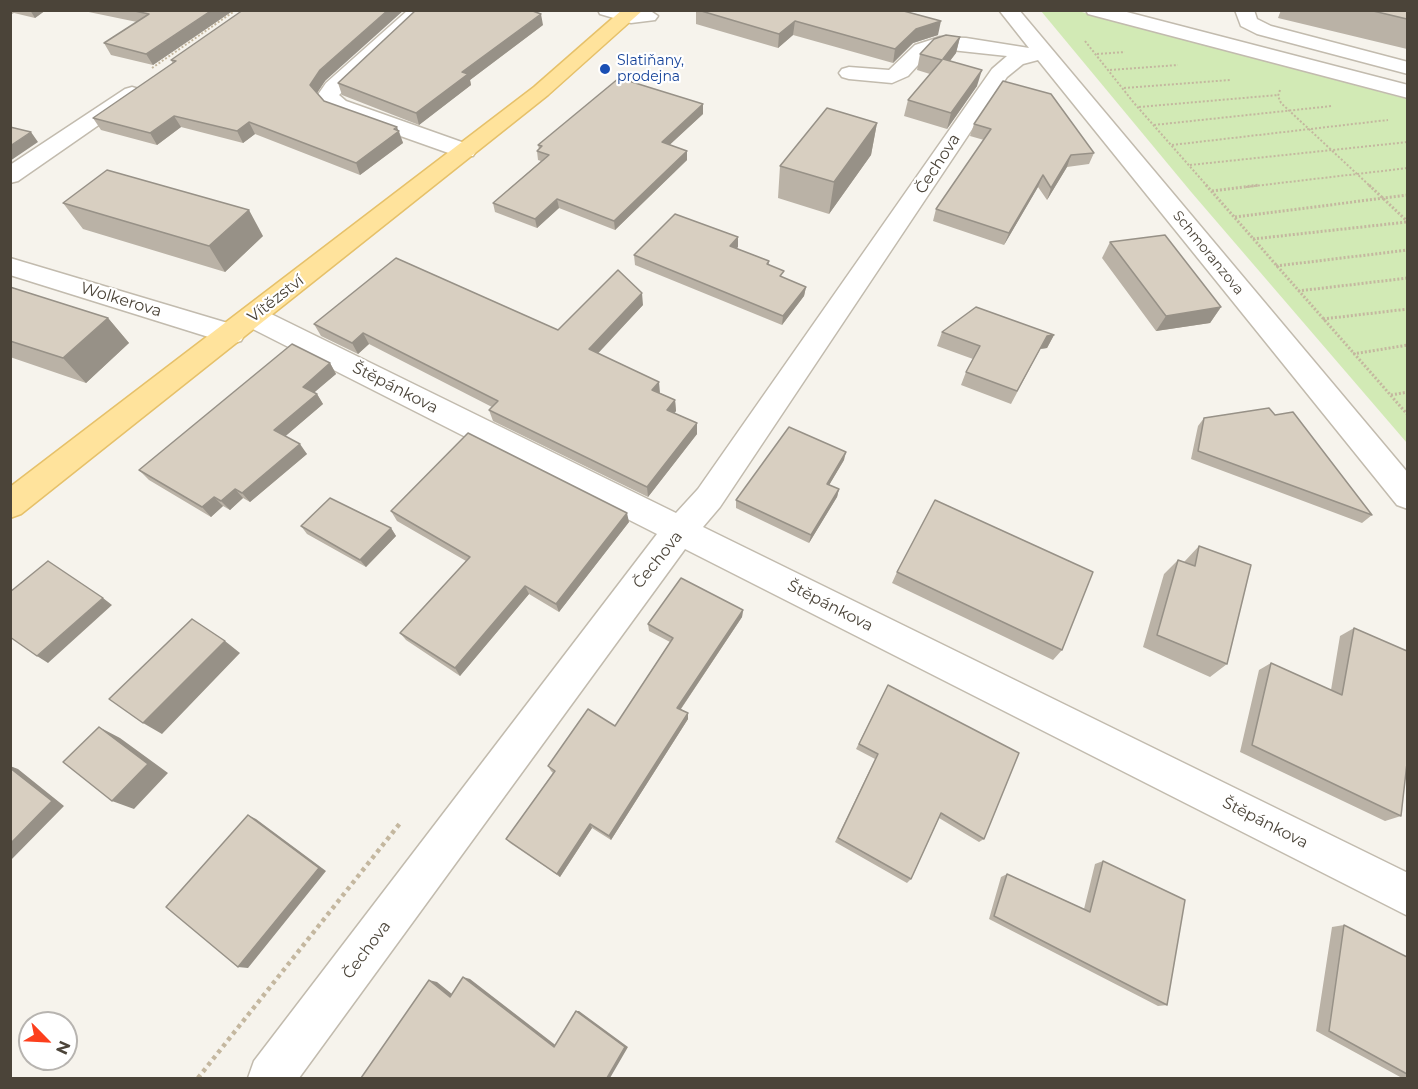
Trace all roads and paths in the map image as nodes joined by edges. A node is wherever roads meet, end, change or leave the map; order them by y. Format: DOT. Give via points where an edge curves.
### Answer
graph roads {
  1 [pos="420,10"];
  2 [pos="607,10"];
  3 [pos="1008,10"];
  4 [pos="1095,10"];
  5 [pos="1244,10"];
  6 [pos="642,13"];
  7 [pos="1083,39"];
  8 [pos="1036,54"];
  9 [pos="1188,64"];
  10 [pos="1407,68"];
  11 [pos="1110,70"];
  12 [pos="849,73"];
  13 [pos="1239,79"];
  14 [pos="146,83"];
  15 [pos="1282,85"];
  16 [pos="1124,88"];
  17 [pos="1407,92"];
  18 [pos="1278,94"];
  19 [pos="1334,106"];
  20 [pos="1138,107"];
  21 [pos="1289,111"];
  22 [pos="1396,119"];
  23 [pos="1154,125"];
  24 [pos="1309,129"];
  25 [pos="1407,142"];
  26 [pos="1171,145"];
  27 [pos="1331,150"];
  28 [pos="465,151"];
  29 [pos="1189,165"];
  30 [pos="1407,168"];
  31 [pos="1356,174"];
  32 [pos="10,176"];
  33 [pos="1211,191"];
  34 [pos="1407,195"];
  35 [pos="1382,198"];
  36 [pos="1234,217"];
  37 [pos="1407,222"];
  38 [pos="1252,239"];
  39 [pos="1407,250"];
  40 [pos="10,266"];
  41 [pos="1275,266"];
  42 [pos="1407,278"];
  43 [pos="1297,291"];
  44 [pos="1407,309"];
  45 [pos="1322,319"];
  46 [pos="242,325"];
  47 [pos="1407,345"];
  48 [pos="1353,354"];
  49 [pos="1407,393"];
  50 [pos="1390,395"];
  51 [pos="1407,415"];
  52 [pos="1407,496"];
  53 [pos="10,505"];
  54 [pos="681,531"];
  55 [pos="1407,895"];
  56 [pos="271,1078"];
  1 -- 28 [label="street" via="333,87 328,96 349,110"];
  2 -- 6 [label="street"];
  3 -- 8 [label="street, Schmoranzova"];
  4 -- 17 [label="street"];
  5 -- 10 [label="street" via="1248,22 1264,30"];
  6 -- 28 [label="main road, Vítězství"];
  7 -- 11 [label="path"];
  8 -- 12 [label="street" via="940,43 922,49 892,77"];
  8 -- 52 [label="street, Schmoranzova"];
  8 -- 54 [label="street, Čechova" via="1011,62 994,79 722,479"];
  9 -- 11 [label="path"];
  11 -- 16 [label="path"];
  13 -- 16 [label="path"];
  14 -- 32 [label="street"];
  15 -- 18 [label="path"];
  16 -- 20 [label="path"];
  18 -- 20 [label="path"];
  18 -- 21 [label="path"];
  19 -- 21 [label="path"];
  20 -- 23 [label="path"];
  21 -- 23 [label="path"];
  21 -- 24 [label="path"];
  22 -- 24 [label="path"];
  23 -- 26 [label="path"];
  24 -- 26 [label="path"];
  24 -- 27 [label="path"];
  25 -- 27 [label="path"];
  26 -- 29 [label="path"];
  27 -- 29 [label="path"];
  27 -- 31 [label="path"];
  28 -- 46 [label="main road, Vítězství"];
  29 -- 33 [label="path"];
  30 -- 31 [label="path"];
  31 -- 33 [label="path"];
  31 -- 35 [label="path"];
  33 -- 36 [label="path"];
  34 -- 35 [label="path"];
  35 -- 36 [label="path"];
  35 -- 37 [label="path"];
  36 -- 38 [label="path"];
  37 -- 38 [label="path"];
  38 -- 41 [label="path"];
  39 -- 41 [label="path"];
  40 -- 46 [label="street, Wolkerova"];
  41 -- 43 [label="path"];
  42 -- 43 [label="path"];
  43 -- 45 [label="path"];
  44 -- 45 [label="path"];
  45 -- 48 [label="path"];
  46 -- 53 [label="main road, Vítězství"];
  46 -- 54 [label="street, Štěpánkova"];
  47 -- 48 [label="path"];
  48 -- 50 [label="path"];
  49 -- 50 [label="path"];
  50 -- 51 [label="path"];
  54 -- 55 [label="street, Štěpánkova"];
  54 -- 56 [label="street, Čechova"];
}
